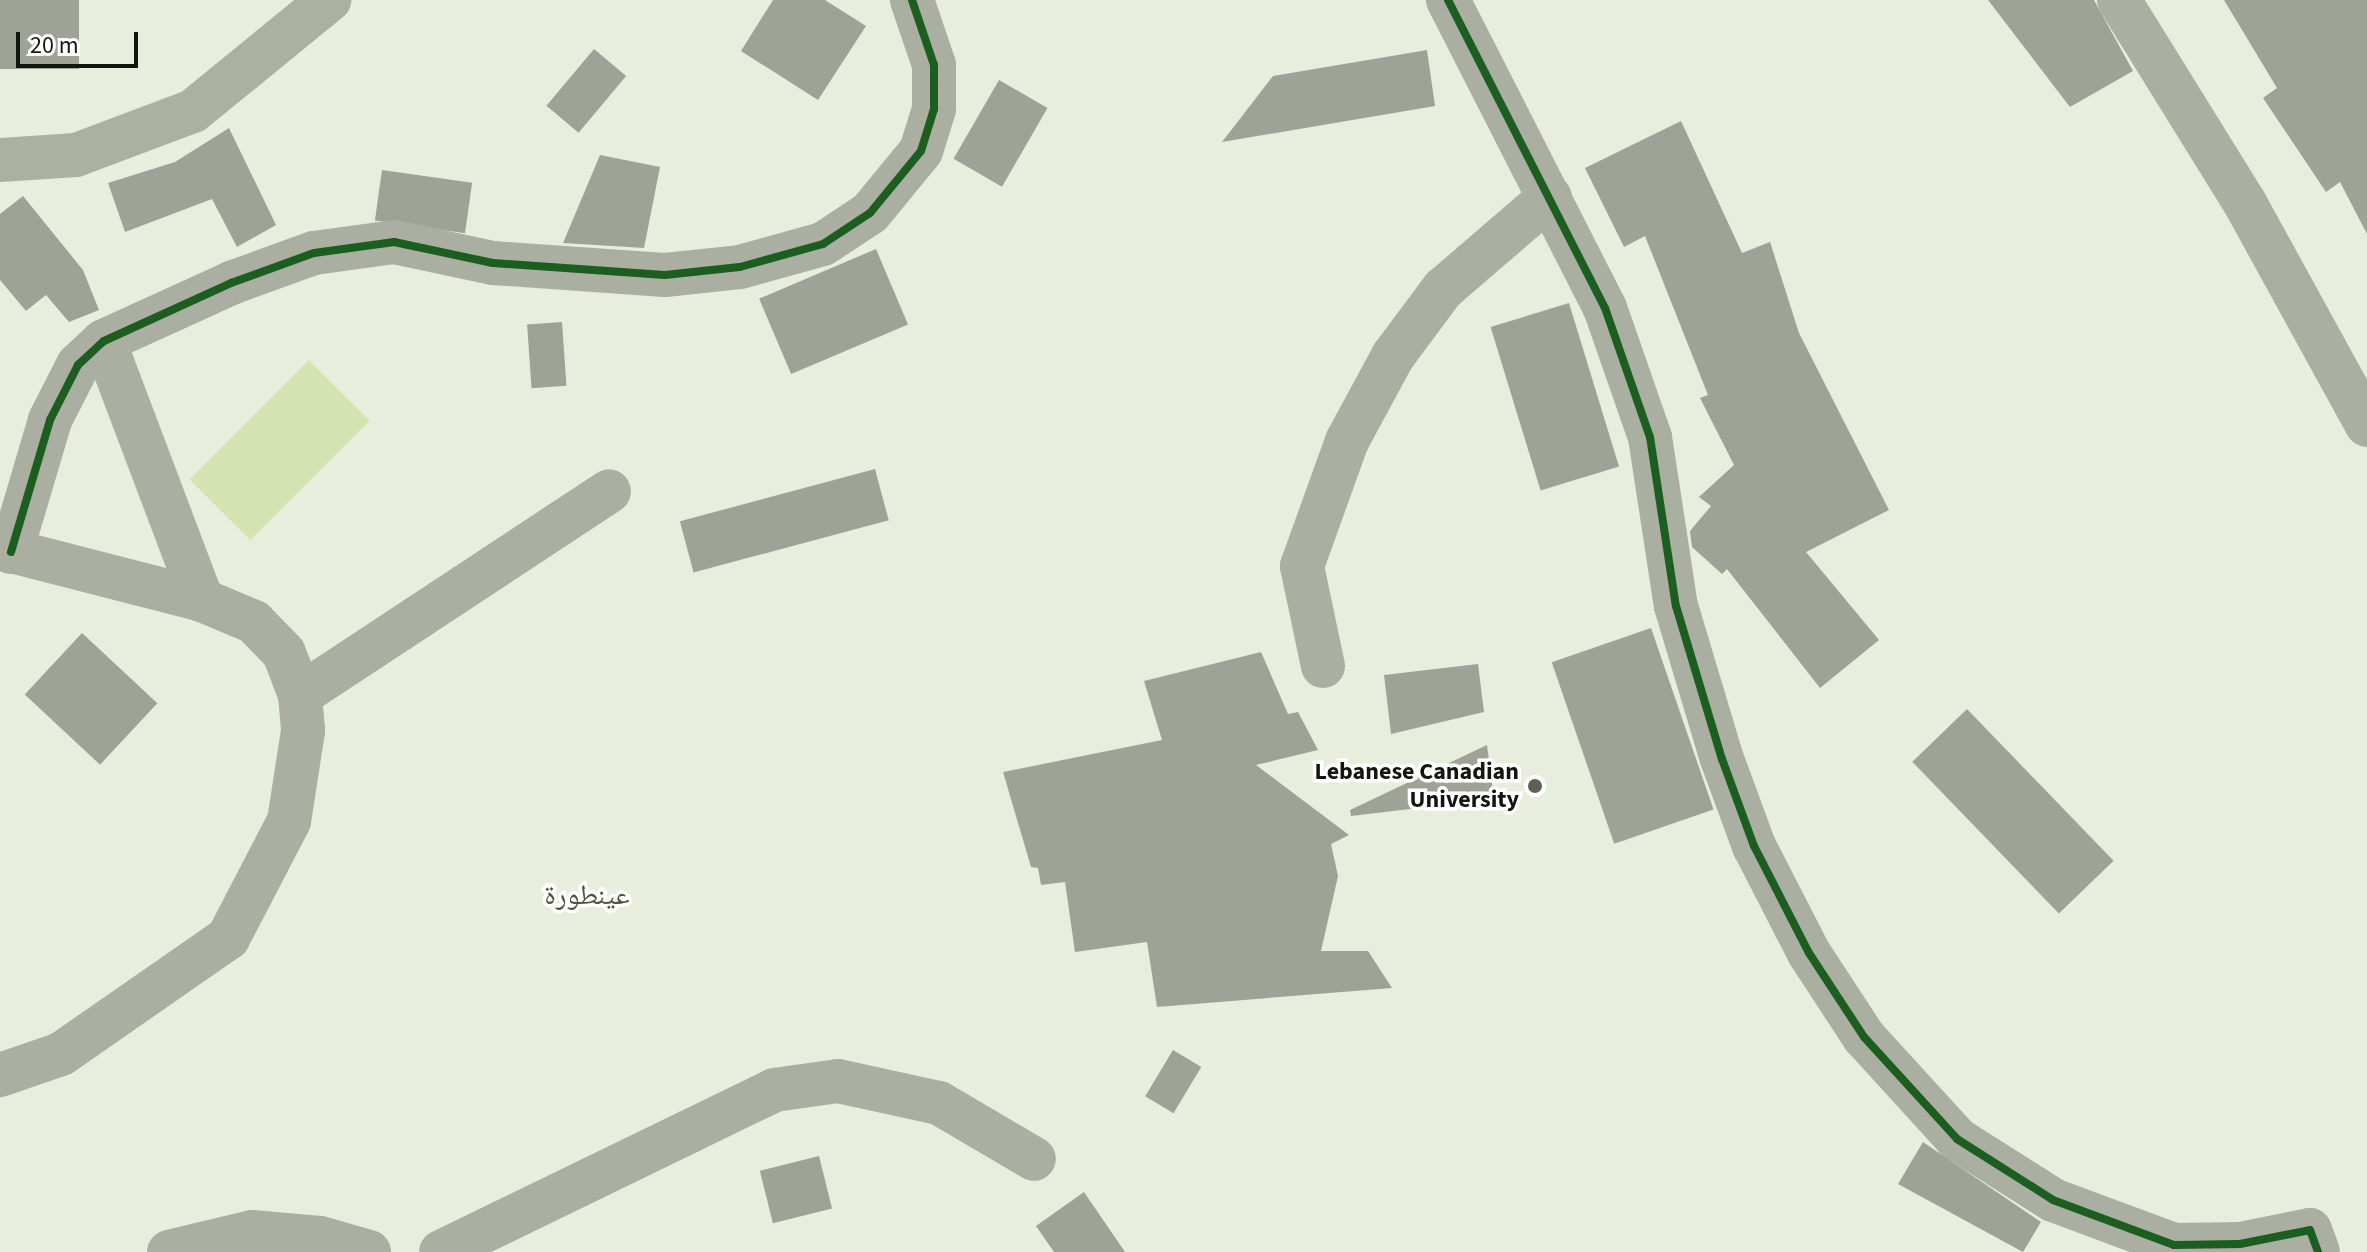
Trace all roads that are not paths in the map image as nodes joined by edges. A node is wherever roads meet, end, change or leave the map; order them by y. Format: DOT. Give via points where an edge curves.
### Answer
graph roads {
  1 [pos="329,0"];
  2 [pos="912,0"];
  3 [pos="1448,0"];
  4 [pos="2119,0"];
  5 [pos="0,160"];
  6 [pos="1550,197"];
  7 [pos="104,341"];
  8 [pos="2367,425"];
  9 [pos="609,491"];
  10 [pos="5,550"];
  11 [pos="202,600"];
  12 [pos="1323,666"];
  13 [pos="300,695"];
  14 [pos="0,1075"];
  15 [pos="1034,1159"];
  16 [pos="169,1252"];
  17 [pos="369,1252"];
  18 [pos="441,1252"];
  19 [pos="2318,1252"];
  1 -- 5 [label="main road" via="193,111 76,155"];
  2 -- 7 [label="street" via="934,65 934,109 921,151 870,213 823,244 740,267 665,275 585,274 394,242 361,244 314,253 231,283"];
  3 -- 6 [label="street"];
  4 -- 8 [label="street" via="2246,205"];
  6 -- 12 [label="street" via="1443,289 1393,356 1347,441 1302,566"];
  6 -- 19 [label="street" via="1605,308 1650,437 1676,606 1754,846 1809,953 1864,1037 1957,1139 2053,1200 2174,1245 2240,1244 2310,1230"];
  7 -- 10 [label="street" via="78,365 50,420"];
  7 -- 11 [label="street"];
  9 -- 13 [label="street"];
  10 -- 11 [label="street"];
  11 -- 13 [label="street" via="254,622 284,653"];
  13 -- 14 [label="street" via="303,731 289,821 228,938 61,1054"];
  15 -- 18 [label="street" via="939,1103 838,1081 774,1090"];
  16 -- 17 [label="street" via="252,1232 320,1238"];
}
